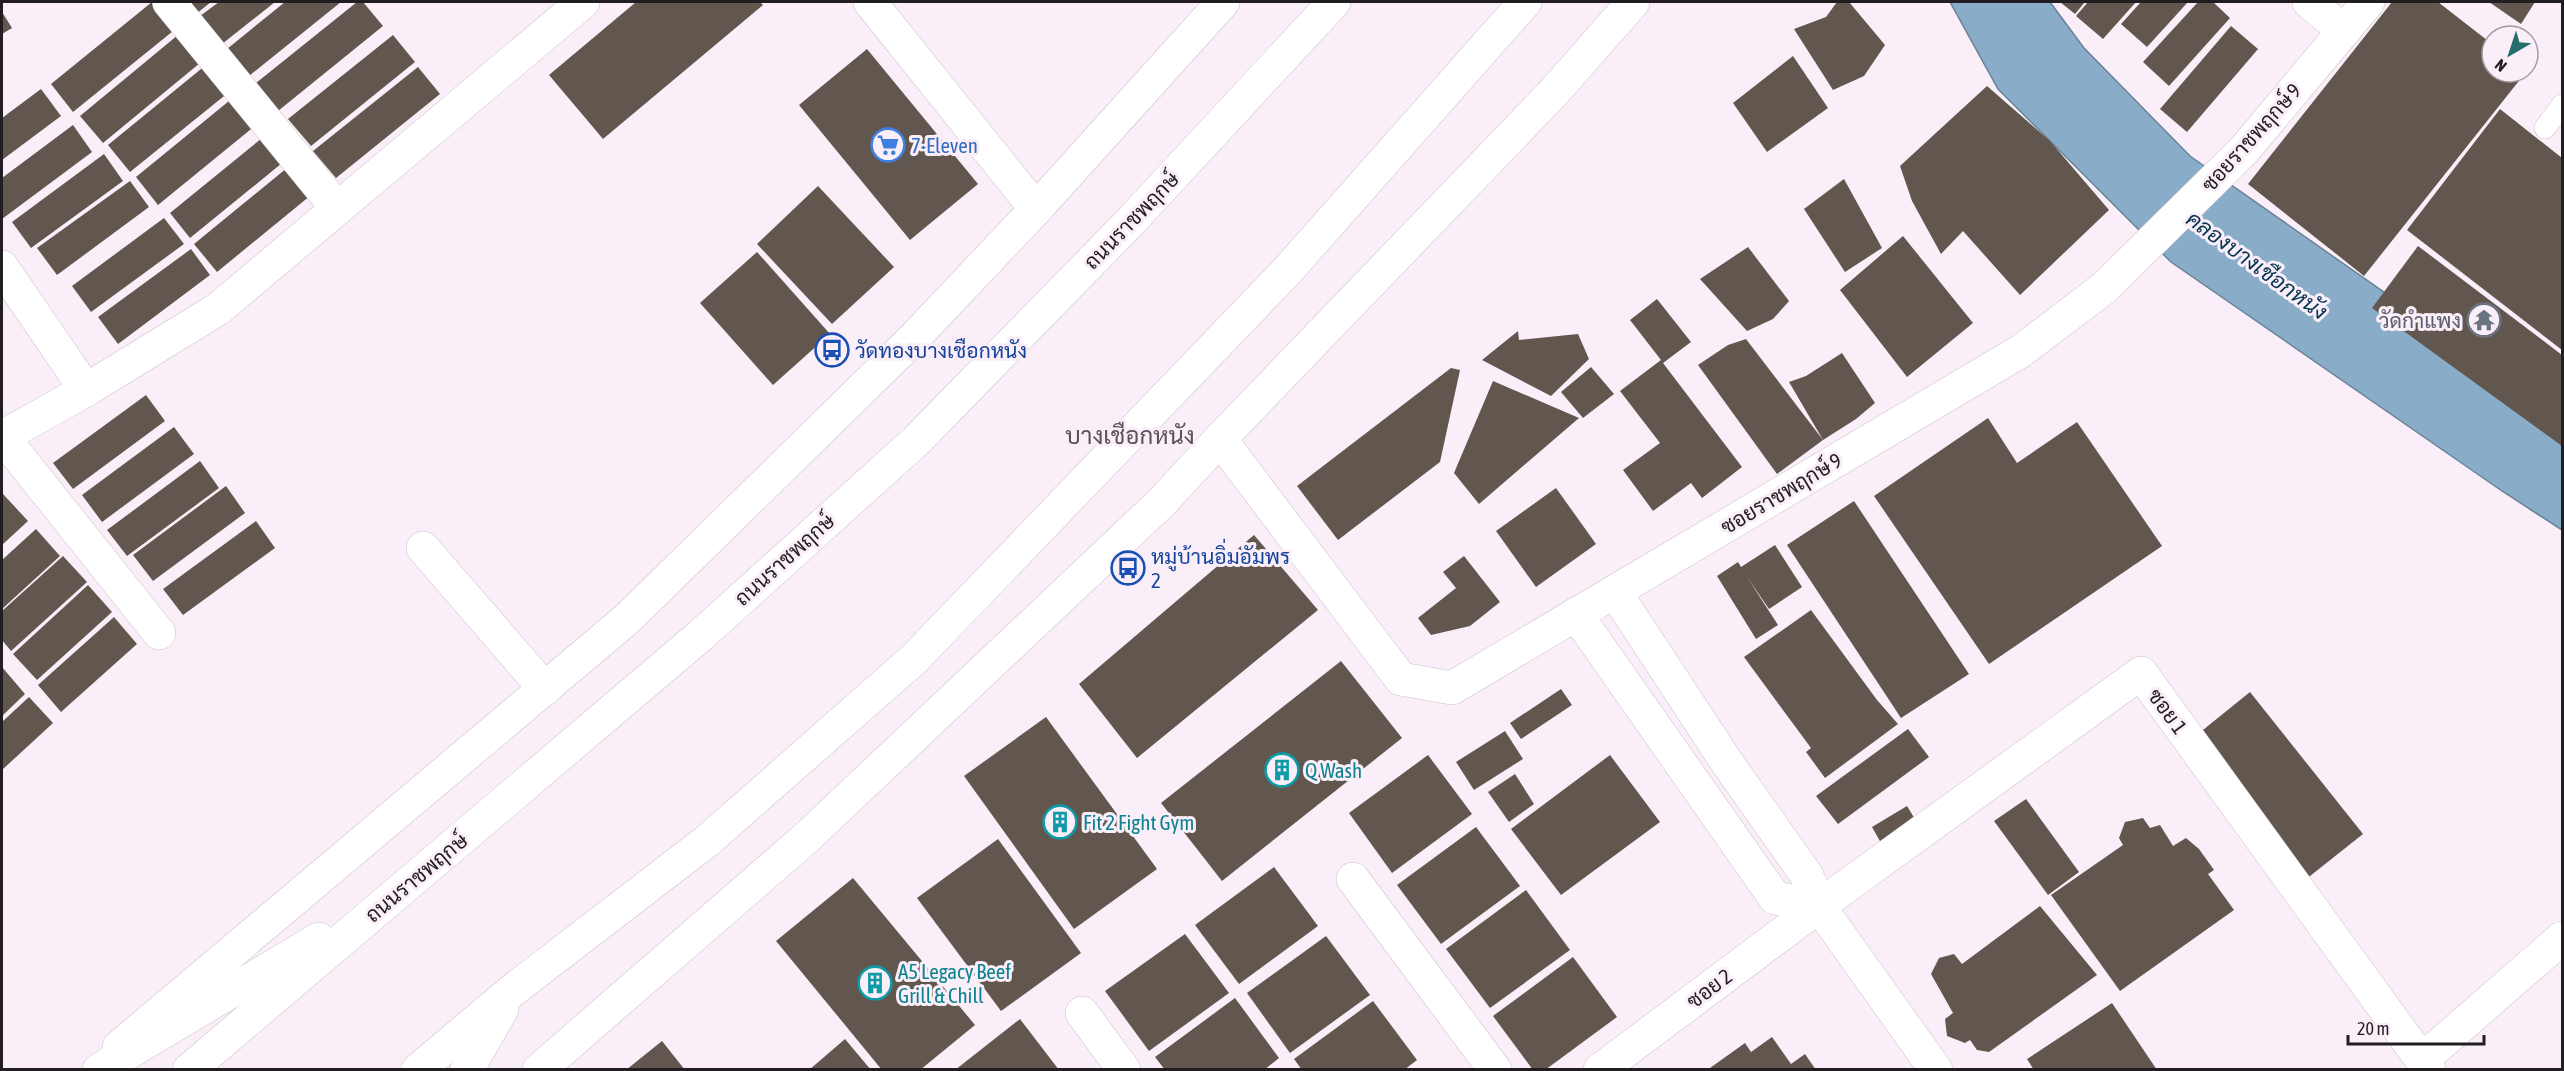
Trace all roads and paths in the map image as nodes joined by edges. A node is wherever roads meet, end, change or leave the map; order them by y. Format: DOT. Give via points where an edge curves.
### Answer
graph roads {
  1 [pos="169,2"];
  2 [pos="583,2"];
  3 [pos="870,2"];
  4 [pos="1224,2"];
  5 [pos="1334,2"];
  6 [pos="1525,2"];
  7 [pos="1633,2"];
  8 [pos="2309,2"];
  9 [pos="2368,2"];
  10 [pos="2344,31"];
  11 [pos="2562,105"];
  12 [pos="2545,128"];
  13 [pos="337,208"];
  14 [pos="1036,209"];
  15 [pos="2,267"];
  16 [pos="86,390"];
  17 [pos="2,436"];
  18 [pos="1220,439"];
  19 [pos="423,548"];
  20 [pos="1615,592"];
  21 [pos="1576,614"];
  22 [pos="159,633"];
  23 [pos="545,689"];
  24 [pos="1353,879"];
  25 [pos="398,892"];
  26 [pos="1819,906"];
  27 [pos="2562,938"];
  28 [pos="513,990"];
  29 [pos="1082,1013"];
  30 [pos="2426,1065"];
  31 [pos="92,1070"];
  32 [pos="99,1070"];
  33 [pos="189,1070"];
  34 [pos="418,1070"];
  35 [pos="467,1070"];
  36 [pos="540,1070"];
  37 [pos="1124,1070"];
  38 [pos="1495,1070"];
  39 [pos="1600,1070"];
  40 [pos="1936,1070"];
  1 -- 13 [label="main road"];
  2 -- 13 [label="main road"];
  3 -- 14 [label="main road"];
  4 -- 14 [label="main road"];
  5 -- 25 [label="main road, ถนนราชพฤกษ์" via="1131,221 916,441 701,635"];
  6 -- 28 [label="main road" via="1287,271 914,659 707,840"];
  7 -- 18 [label="main road" via="1554,92"];
  8 -- 10 [label="main road"];
  9 -- 10 [label="main road, ซอยราชพฤกษ์ 9"];
  10 -- 20 [label="main road, ซอยราชพฤกษ์ 9" via="2244,150 2104,288 2021,351"];
  11 -- 12 [label="lane"];
  13 -- 16 [label="main road" via="218,309"];
  14 -- 23 [label="main road" via="912,339 627,619"];
  15 -- 16 [label="main road"];
  16 -- 17 [label="main road"];
  17 -- 22 [label="main road"];
  18 -- 21 [label="main road, ซอยราชพฤกษ์ 9" via="1401,679 1452,688"];
  18 -- 36 [label="main road" via="1162,502 805,839"];
  19 -- 23 [label="main road"];
  20 -- 21 [label="main road, ซอยราชพฤกษ์ 9"];
  20 -- 26 [label="main road" via="1806,876"];
  21 -- 26 [label="main road" via="1775,898"];
  23 -- 31 [label="main road"];
  24 -- 38 [label="main road"];
  25 -- 32 [label="main road"];
  25 -- 33 [label="main road, ถนนราชพฤกษ์"];
  26 -- 30 [label="main road, ซอย 1" via="2141,673"];
  26 -- 39 [label="main road, ซอย 2"];
  26 -- 40 [label="main road"];
  27 -- 30 [label="main road"];
  28 -- 34 [label="main road"];
  28 -- 35 [label="main road"];
  29 -- 37 [label="main road"];
}
